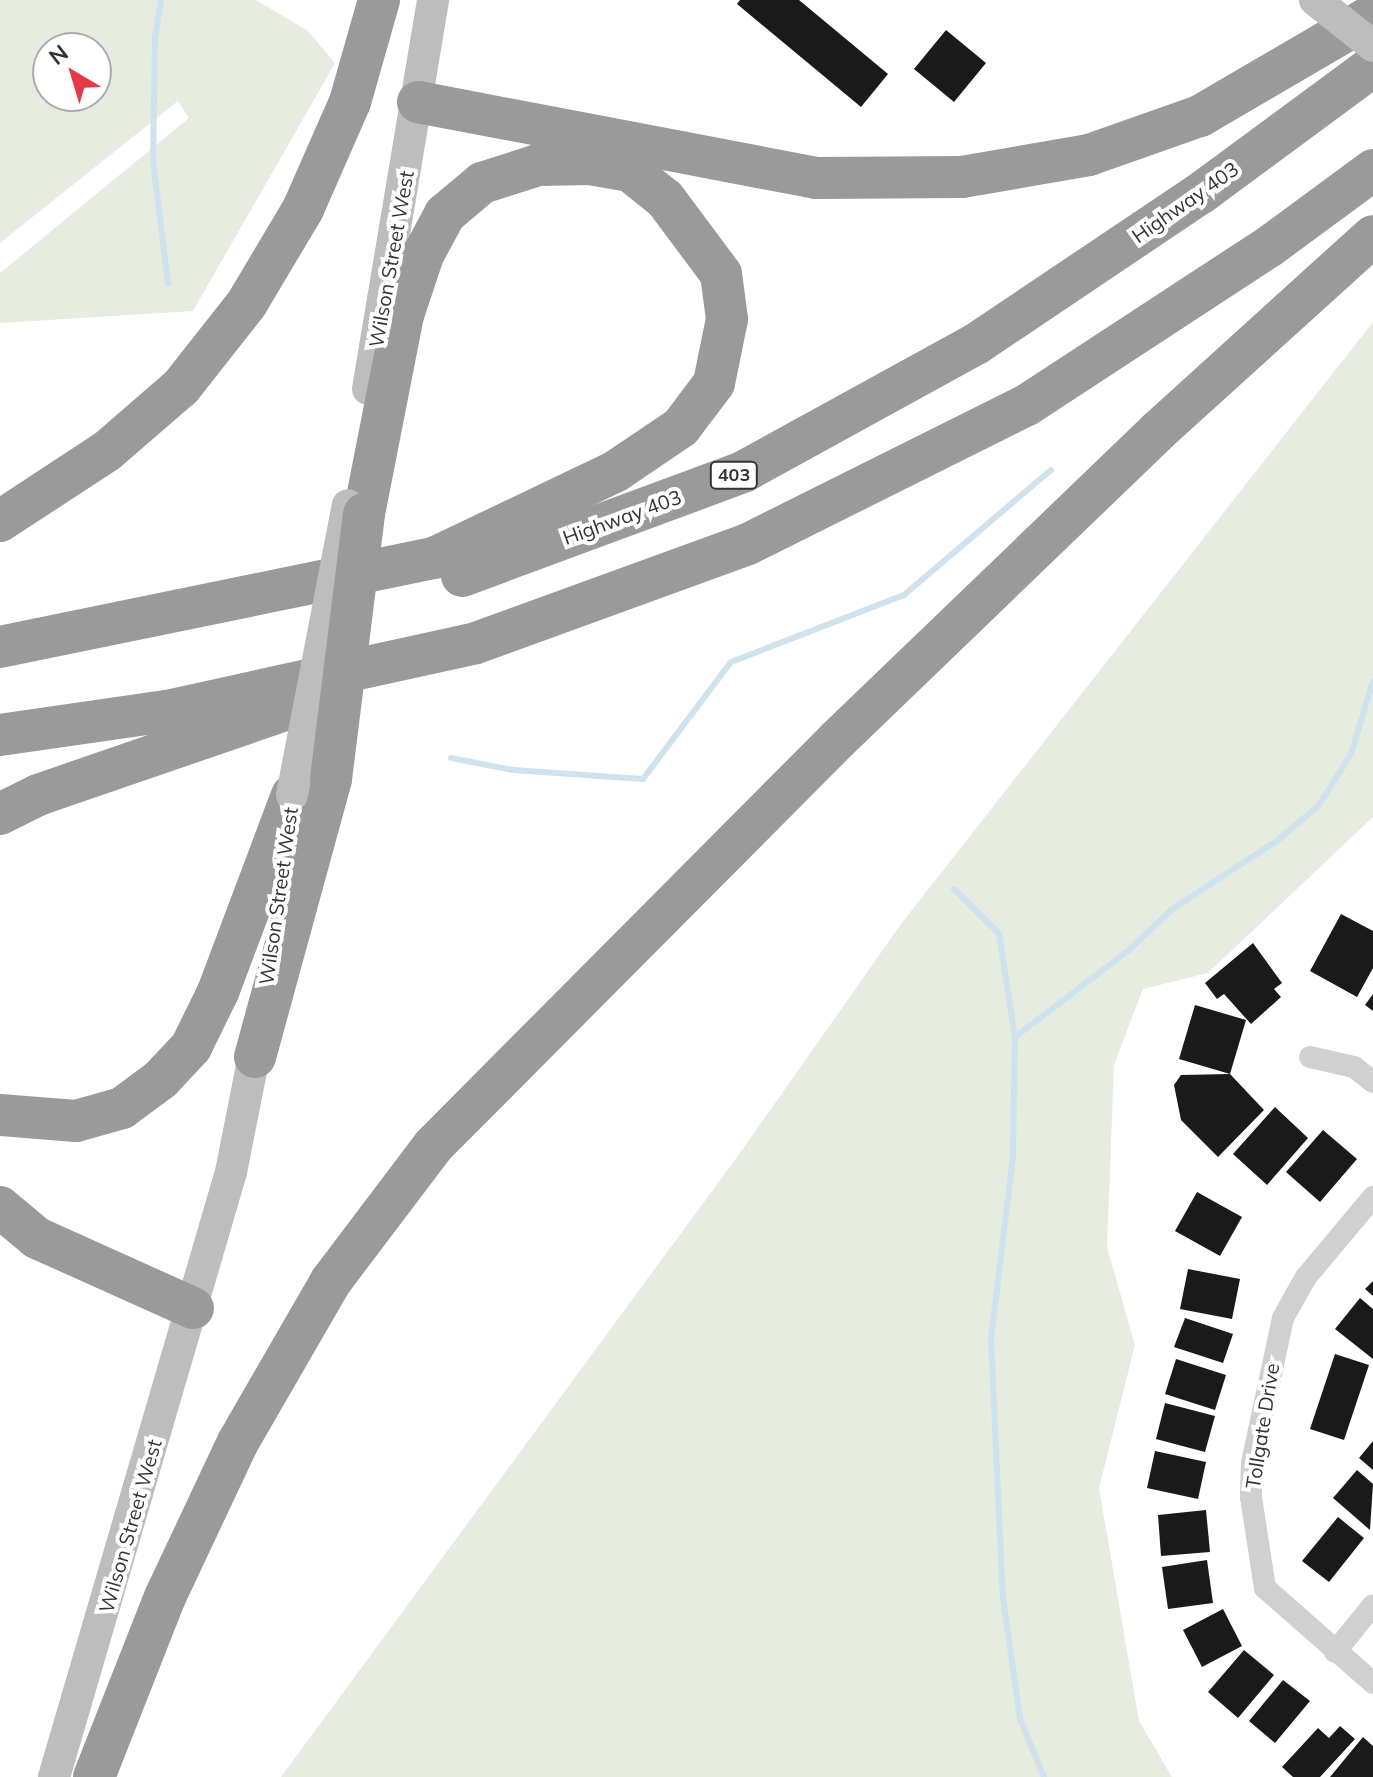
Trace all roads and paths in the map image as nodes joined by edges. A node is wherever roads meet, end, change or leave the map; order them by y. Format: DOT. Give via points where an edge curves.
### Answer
graph roads {
  1 [pos="379,0"];
  2 [pos="433,0"];
  3 [pos="1315,0"];
  4 [pos="1373,15"];
  5 [pos="1373,46"];
  6 [pos="1373,66"];
  7 [pos="418,102"];
  8 [pos="1373,170"];
  9 [pos="1373,236"];
  10 [pos="356,508"];
  11 [pos="0,521"];
  12 [pos="476,643"];
  13 [pos="0,647"];
  14 [pos="0,659"];
  15 [pos="0,735"];
  16 [pos="292,795"];
  17 [pos="0,814"];
  18 [pos="255,1057"];
  19 [pos="1310,1057"];
  20 [pos="1373,1082"];
  21 [pos="0,1115"];
  22 [pos="1373,1197"];
  23 [pos="0,1207"];
  24 [pos="193,1308"];
  25 [pos="1373,1605"];
  26 [pos="1335,1652"];
  27 [pos="1373,1683"];
  28 [pos="54,1777"];
  29 [pos="94,1777"];
  1 -- 11 [label="highway" via="350,102 303,209 247,303 170,396 107,451"];
  2 -- 7 [label="main road, Wilson Street West"];
  3 -- 5 [label="main road, bridge"];
  4 -- 7 [label="highway" via="1200,116 1089,155 962,177 816,178"];
  6 -- 14 [label="highway, Highway 403 / 403" via="1201,193 976,344 743,472 450,580 169,637"];
  7 -- 10 [label="main road, Wilson Street West"];
  8 -- 12 [label="highway" via="1270,246 1027,405 748,544"];
  9 -- 29 [label="highway" via="1158,431 838,739 433,1146 331,1281 238,1442 165,1597"];
  10 -- 13 [label="highway" via="403,315 423,255 445,214 482,183 538,165 590,164 630,171 665,199 721,274 727,319 714,383 681,427 616,471 434,558"];
  10 -- 16 [label="main road, Wilson Street West, bridge"];
  10 -- 18 [label="highway, bridge" via="331,779"];
  12 -- 15 [label="highway" via="167,711"];
  12 -- 17 [label="highway" via="38,795"];
  16 -- 18 [label="main road, Wilson Street West"];
  16 -- 21 [label="highway" via="218,992 191,1047 161,1079 122,1108 76,1121"];
  18 -- 24 [label="main road, Wilson Street West" via="231,1172"];
  19 -- 20 [label="street" via="1354,1067"];
  22 -- 26 [label="street, Tollgate Drive" via="1306,1277 1283,1318 1252,1463 1251,1497 1265,1588"];
  23 -- 24 [label="highway" via="37,1238"];
  24 -- 28 [label="main road, Wilson Street West"];
  25 -- 26 [label="street"];
  26 -- 27 [label="street, Tollgate Drive"];
}
